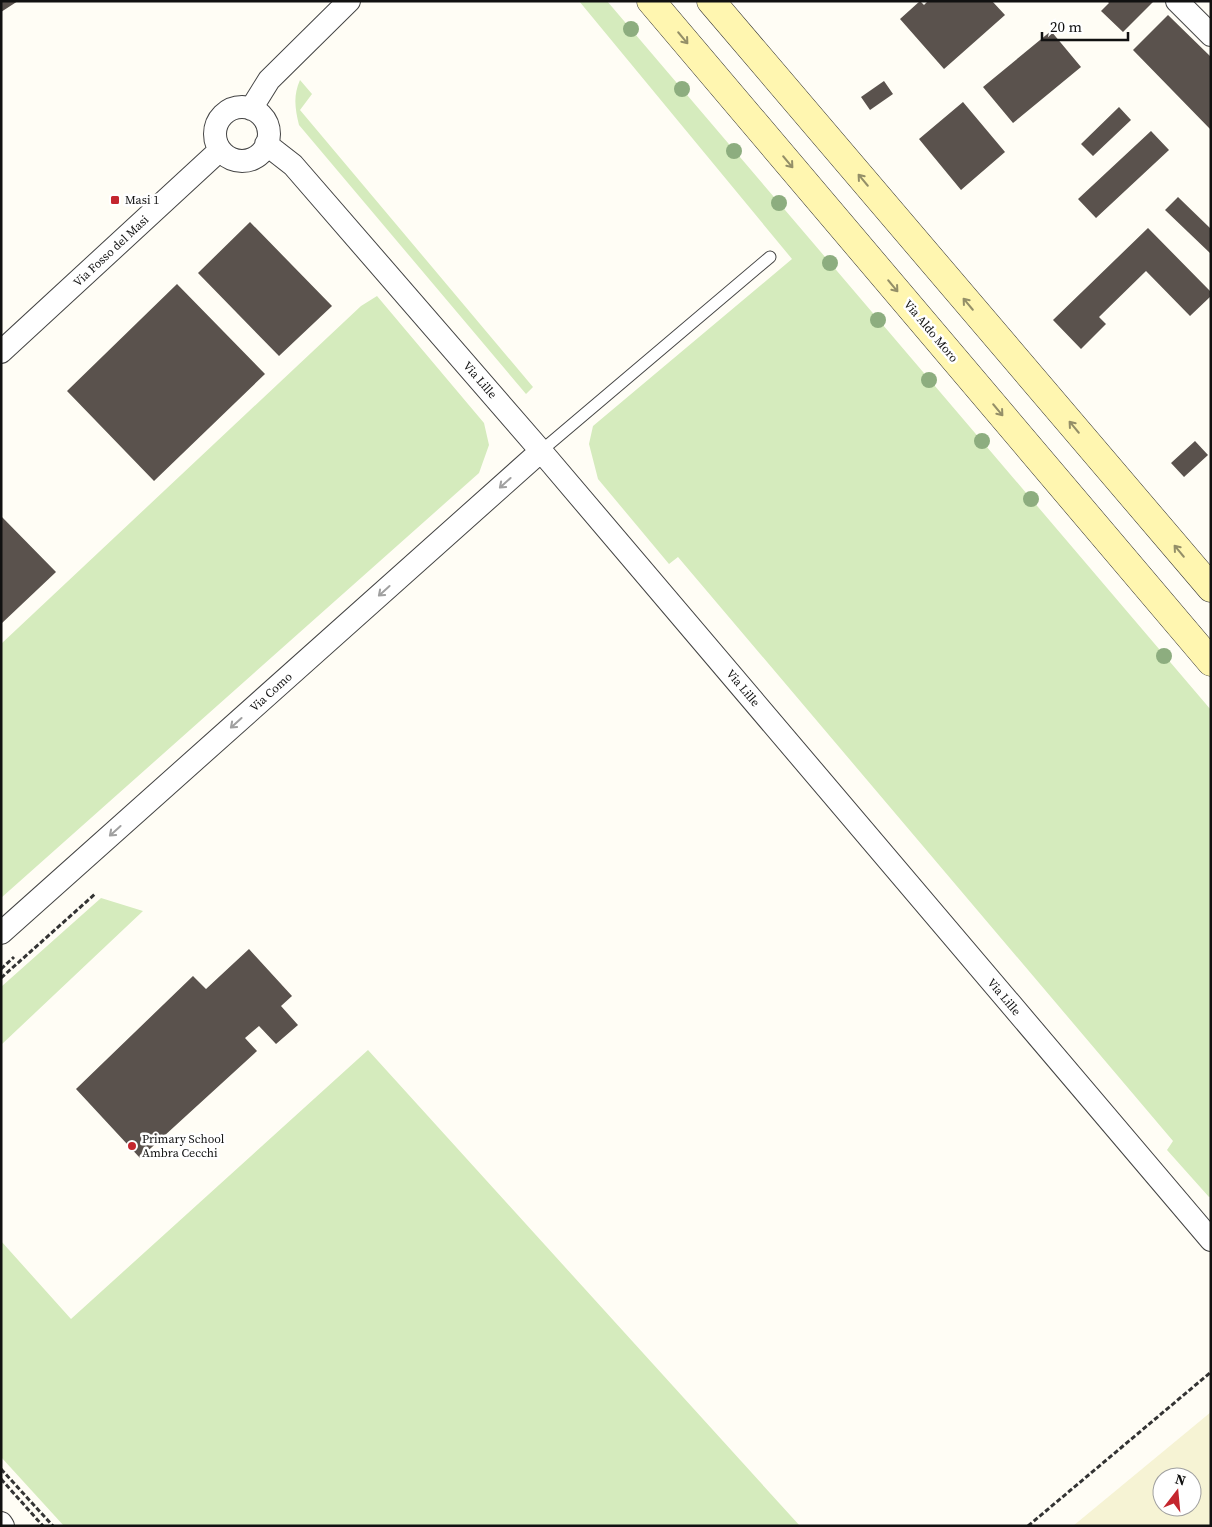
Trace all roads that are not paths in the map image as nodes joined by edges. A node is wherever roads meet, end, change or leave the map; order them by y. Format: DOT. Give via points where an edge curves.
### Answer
graph roads {
  1 [pos="349,1"];
  2 [pos="651,1"];
  3 [pos="711,1"];
  4 [pos="1177,1"];
  5 [pos="1211,35"];
  6 [pos="251,109"];
  7 [pos="266,144"];
  8 [pos="220,150"];
  9 [pos="770,257"];
  10 [pos="1,352"];
  11 [pos="541,450"];
  12 [pos="1211,588"];
  13 [pos="1211,662"];
  14 [pos="1,933"];
  15 [pos="1211,1240"];
  1 -- 6 [label="street" via="269,80"];
  2 -- 13 [label="main road, Via Aldo Moro, one-way"];
  12 -- 3 [label="main road, one-way"];
  4 -- 5 [label="street"];
  6 -- 7 [label="street" via="268,127"];
  6 -- 8 [label="street" via="234,108 220,118 215,134"];
  7 -- 8 [label="street" via="249,160 233,159"];
  7 -- 11 [label="street, Via Lille" via="293,165"];
  8 -- 10 [label="street, Via Fosso del Masi"];
  9 -- 11 [label="lane"];
  11 -- 14 [label="street, Via Como, one-way"];
  11 -- 15 [label="street, Via Lille"];
}
